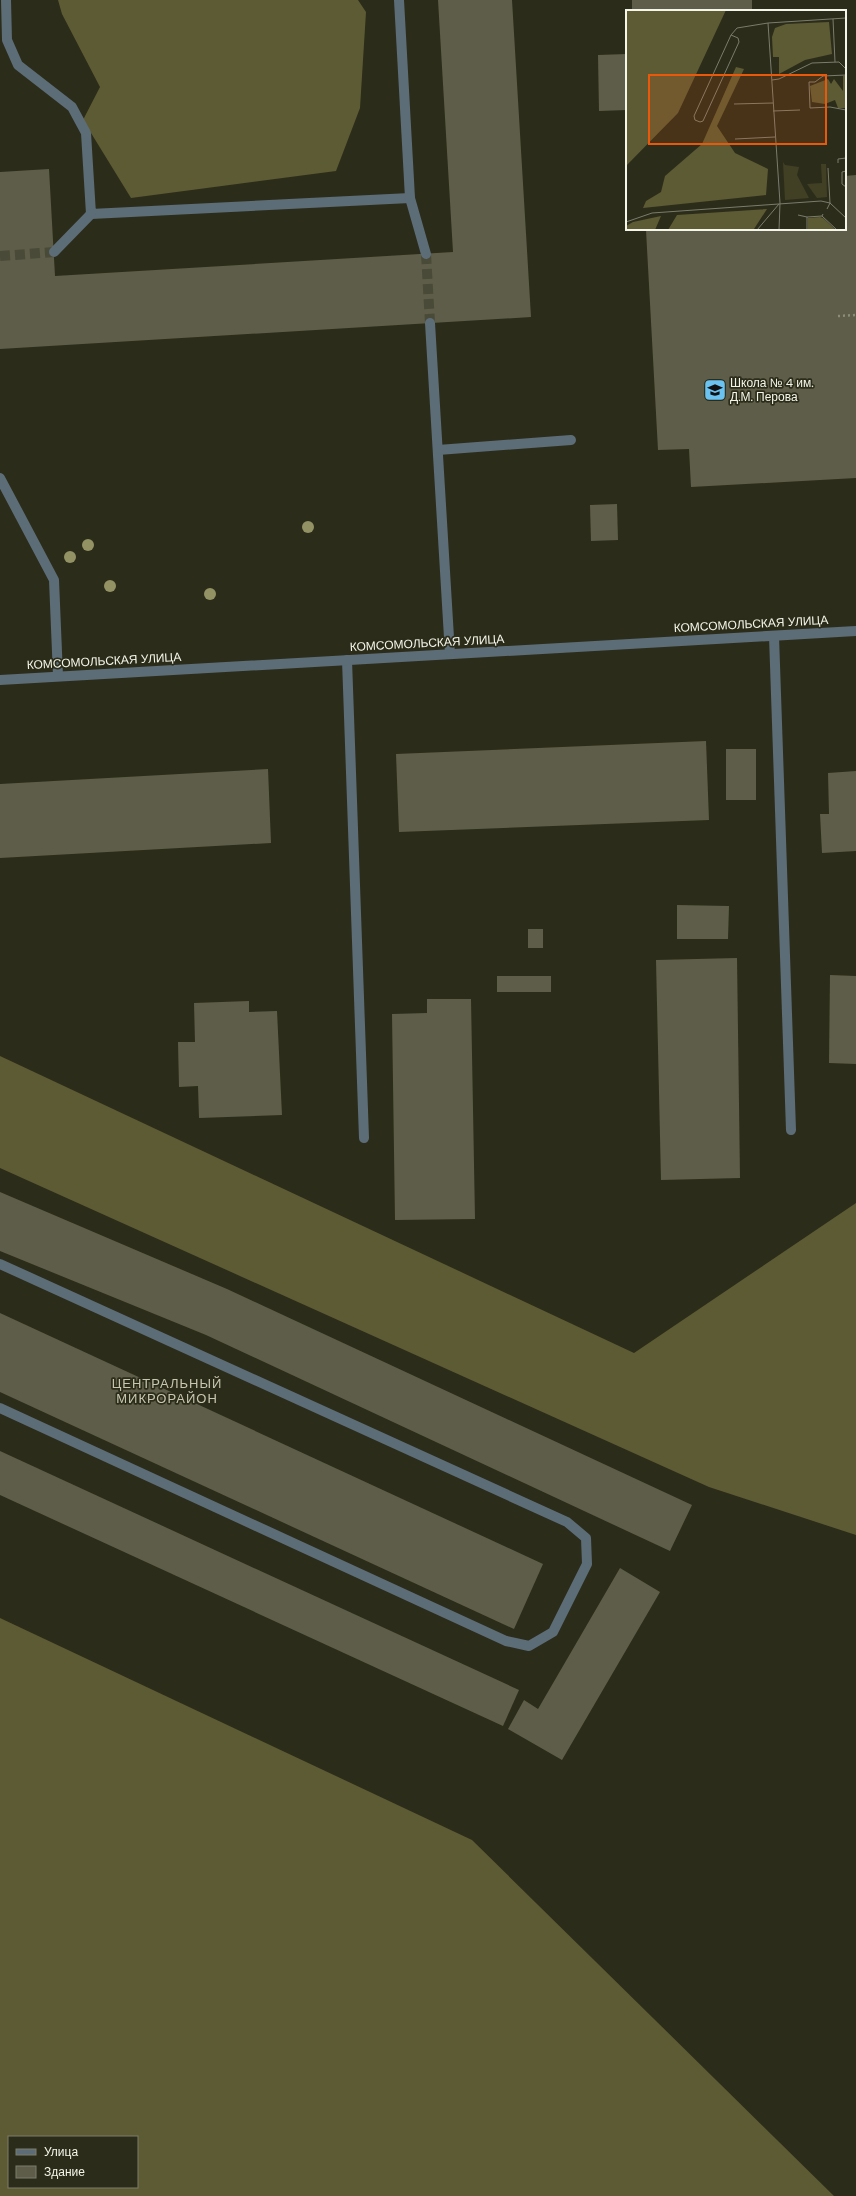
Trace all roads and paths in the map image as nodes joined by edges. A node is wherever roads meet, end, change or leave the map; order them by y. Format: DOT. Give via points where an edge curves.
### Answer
graph roads {
  1 [pos="6,0"];
  2 [pos="399,0"];
  3 [pos="410,198"];
  4 [pos="91,214"];
  5 [pos="54,252"];
  6 [pos="426,254"];
  7 [pos="856,315"];
  8 [pos="838,316"];
  9 [pos="430,323"];
  10 [pos="571,440"];
  11 [pos="438,450"];
  12 [pos="0,478"];
  13 [pos="856,631"];
  14 [pos="774,636"];
  15 [pos="450,654"];
  16 [pos="346,660"];
  17 [pos="58,676"];
  18 [pos="0,680"];
  19 [pos="791,1130"];
  20 [pos="364,1138"];
  21 [pos="0,1264"];
  22 [pos="0,1408"];
  1 -- 4 [label="street" via="7,40 18,64 72,107 86,133"];
  2 -- 3 [label="street"];
  3 -- 4 [label="street"];
  3 -- 6 [label="street"];
  4 -- 5 [label="street"];
  7 -- 8 [label="path"];
  9 -- 11 [label="street"];
  10 -- 11 [label="street"];
  11 -- 15 [label="street"];
  12 -- 17 [label="street" via="54,580"];
  13 -- 14 [label="street, КОМСОМОЛЬСКАЯ УЛИЦА"];
  14 -- 15 [label="street, КОМСОМОЛЬСКАЯ УЛИЦА"];
  14 -- 19 [label="street"];
  15 -- 16 [label="street, КОМСОМОЛЬСКАЯ УЛИЦА"];
  16 -- 17 [label="street, КОМСОМОЛЬСКАЯ УЛИЦА"];
  16 -- 20 [label="street"];
  17 -- 18 [label="street, КОМСОМОЛЬСКАЯ УЛИЦА"];
  21 -- 22 [label="street" via="566,1522 586,1538 587,1564 552,1632 530,1646 506,1641"];
}
